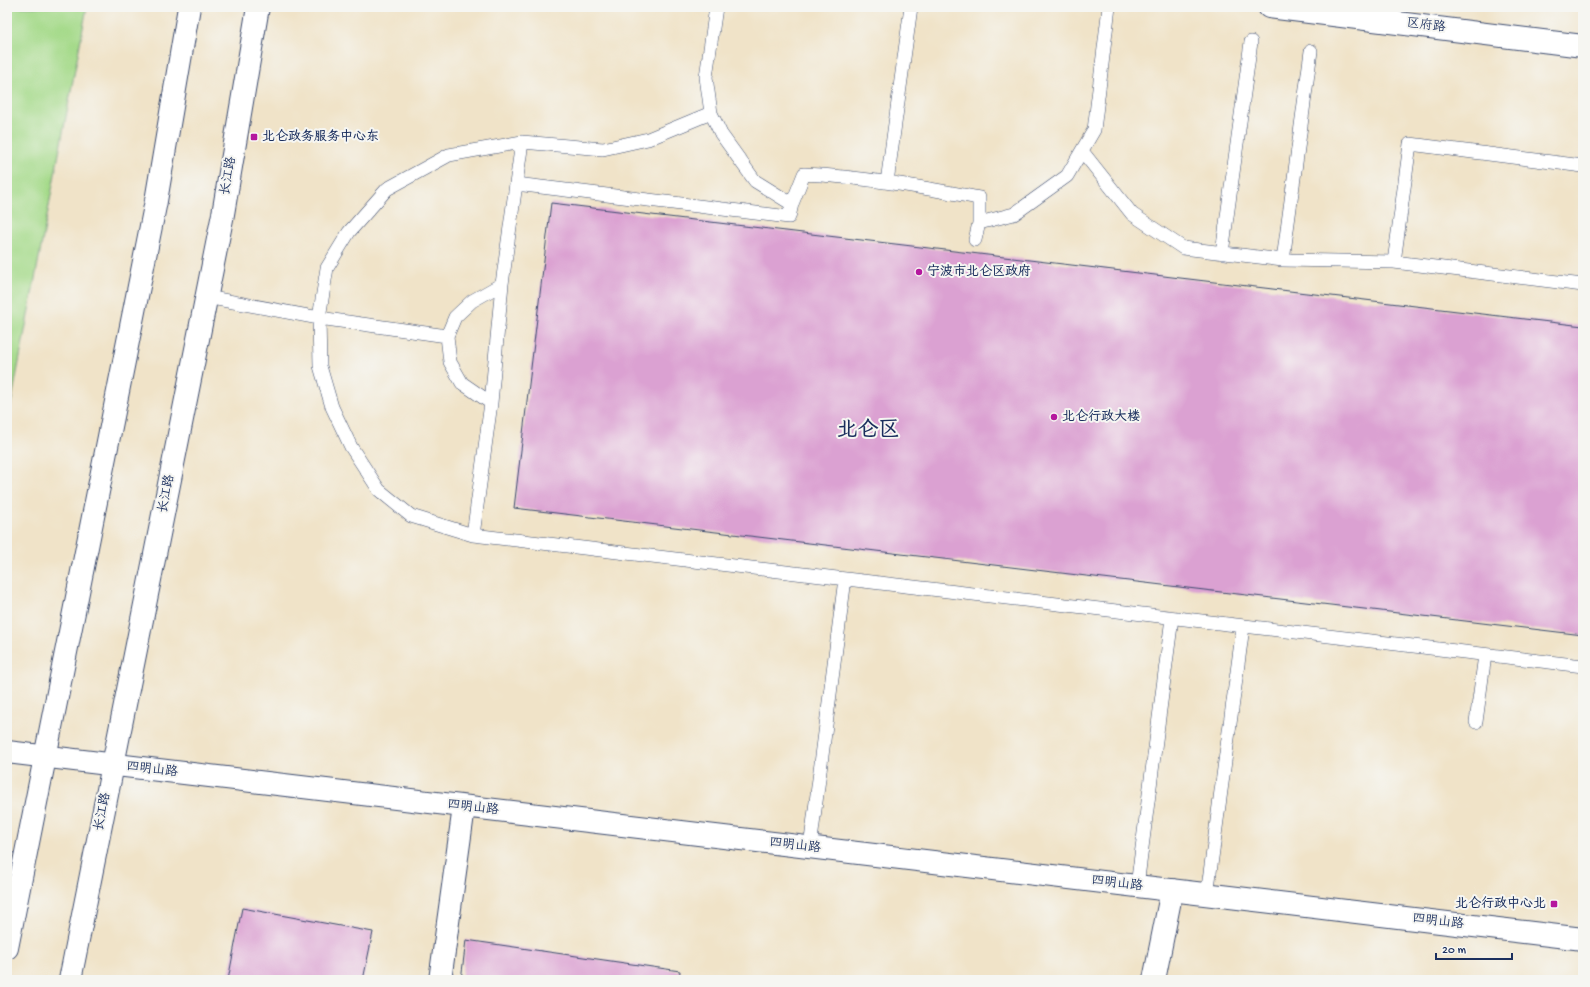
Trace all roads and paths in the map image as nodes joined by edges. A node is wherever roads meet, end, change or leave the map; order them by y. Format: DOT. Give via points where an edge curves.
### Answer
graph roads {
  1 [pos="189,7"];
  2 [pos="258,7"];
  3 [pos="716,7"];
  4 [pos="911,7"];
  5 [pos="1109,7"];
  6 [pos="1269,7"];
  7 [pos="1251,42"];
  8 [pos="1583,46"];
  9 [pos="1311,51"];
  10 [pos="711,113"];
  11 [pos="522,142"];
  12 [pos="1082,151"];
  13 [pos="1583,166"];
  14 [pos="887,182"];
  15 [pos="516,184"];
  16 [pos="792,204"];
  17 [pos="979,223"];
  18 [pos="975,240"];
  19 [pos="1222,253"];
  20 [pos="1283,260"];
  21 [pos="1394,262"];
  22 [pos="502,284"];
  23 [pos="1583,285"];
  24 [pos="206,297"];
  25 [pos="319,318"];
  26 [pos="447,336"];
  27 [pos="491,403"];
  28 [pos="473,535"];
  29 [pos="845,579"];
  30 [pos="1172,618"];
  31 [pos="1243,627"];
  32 [pos="1485,655"];
  33 [pos="1583,666"];
  34 [pos="1476,722"];
  35 [pos="7,752"];
  36 [pos="44,757"];
  37 [pos="112,765"];
  38 [pos="464,807"];
  39 [pos="810,848"];
  40 [pos="1137,886"];
  41 [pos="1172,890"];
  42 [pos="1207,895"];
  43 [pos="1583,939"];
  44 [pos="7,948"];
  45 [pos="70,980"];
  46 [pos="440,980"];
  47 [pos="1154,980"];
  1 -- 36 [label="street" via="156,201"];
  2 -- 24 [label="street, 长江路" via="223,214"];
  3 -- 10 [label="lane" via="706,77"];
  4 -- 14 [label="lane"];
  5 -- 12 [label="lane" via="1094,130"];
  6 -- 8 [label="street, 区府路"];
  7 -- 19 [label="lane"];
  9 -- 20 [label="lane"];
  10 -- 11 [label="lane" via="648,139 603,149"];
  10 -- 16 [label="lane" via="721,134 755,181"];
  11 -- 15 [label="lane"];
  11 -- 25 [label="lane" via="449,155 387,189 349,232 327,268"];
  12 -- 17 [label="lane" via="1067,176 1014,214"];
  12 -- 19 [label="lane" via="1132,214 1183,248"];
  13 -- 21 [label="lane" via="1410,144"];
  14 -- 16 [label="lane" via="804,174"];
  14 -- 17 [label="lane" via="979,198"];
  15 -- 16 [label="lane" via="789,217"];
  15 -- 22 [label="lane"];
  17 -- 18 [label="lane"];
  19 -- 20 [label="lane"];
  20 -- 21 [label="lane"];
  21 -- 23 [label="lane"];
  22 -- 26 [label="lane" via="472,301 455,317"];
  22 -- 27 [label="lane"];
  24 -- 25 [label="lane"];
  24 -- 37 [label="street, 长江路"];
  25 -- 26 [label="lane"];
  25 -- 28 [label="lane" via="320,366 332,407 351,446 378,490 411,516"];
  26 -- 27 [label="lane" via="450,362 462,383"];
  27 -- 28 [label="lane"];
  28 -- 29 [label="lane"];
  29 -- 30 [label="lane"];
  29 -- 39 [label="lane"];
  30 -- 31 [label="lane"];
  30 -- 40 [label="lane"];
  31 -- 32 [label="lane"];
  31 -- 42 [label="lane"];
  32 -- 33 [label="lane"];
  32 -- 34 [label="lane"];
  35 -- 36 [label="street, 四明山路"];
  36 -- 37 [label="street, 四明山路"];
  36 -- 44 [label="street"];
  37 -- 38 [label="street, 四明山路"];
  37 -- 45 [label="street, 长江路"];
  38 -- 39 [label="street, 四明山路"];
  38 -- 46 [label="street"];
  39 -- 40 [label="street, 四明山路"];
  40 -- 41 [label="street, 四明山路"];
  41 -- 42 [label="street, 四明山路"];
  41 -- 47 [label="street"];
  42 -- 43 [label="street, 四明山路"];
}
